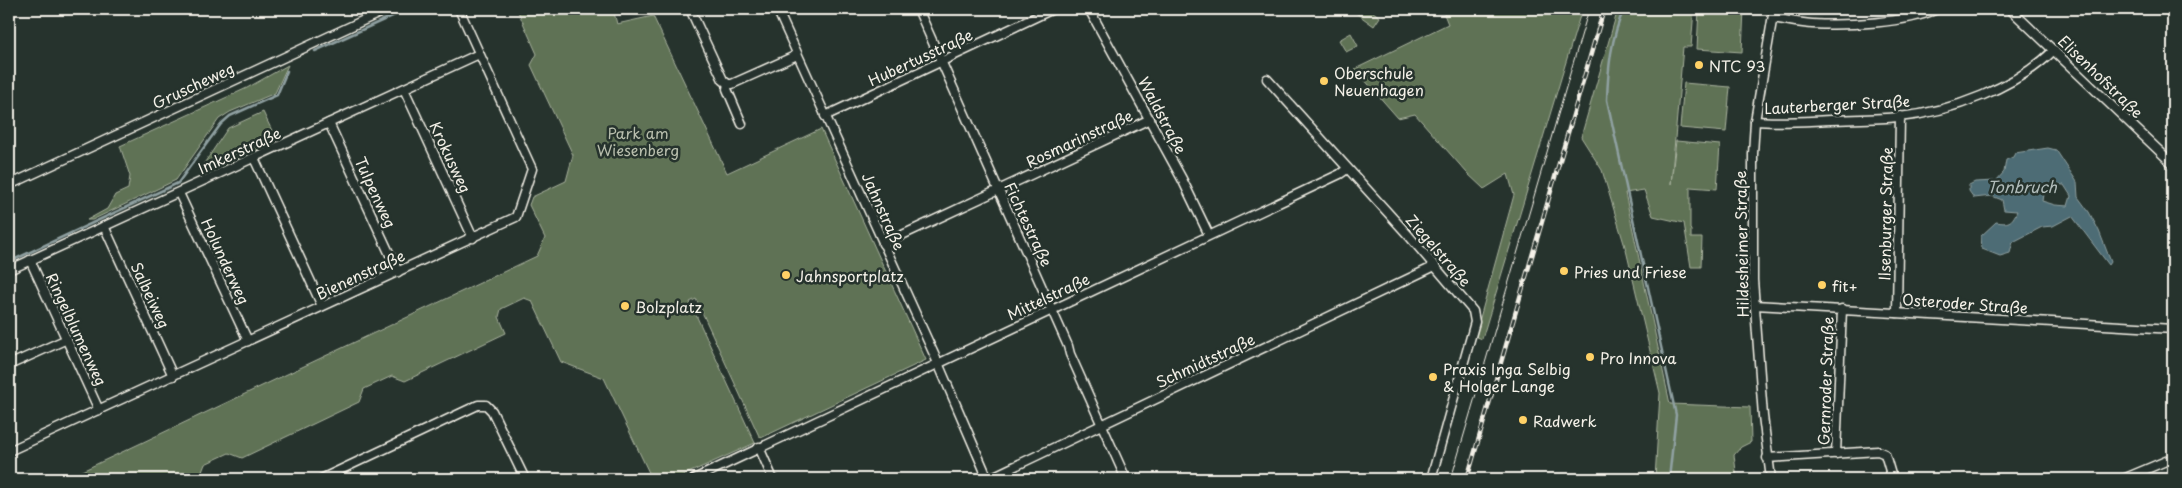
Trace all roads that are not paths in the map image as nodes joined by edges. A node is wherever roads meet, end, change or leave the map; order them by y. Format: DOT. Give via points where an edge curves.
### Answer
graph roads {
  1 [pos="388,9"];
  2 [pos="459,9"];
  3 [pos="690,9"];
  4 [pos="777,9"];
  5 [pos="918,9"];
  6 [pos="1052,9"];
  7 [pos="1089,9"];
  8 [pos="1774,9"];
  9 [pos="1937,9"];
  10 [pos="2010,9"];
  11 [pos="1773,18"];
  12 [pos="2054,50"];
  13 [pos="480,54"];
  14 [pos="797,54"];
  15 [pos="942,62"];
  16 [pos="1267,79"];
  17 [pos="728,84"];
  18 [pos="404,89"];
  19 [pos="825,116"];
  20 [pos="1900,116"];
  21 [pos="1150,119"];
  22 [pos="1755,121"];
  23 [pos="329,123"];
  24 [pos="742,124"];
  25 [pos="254,158"];
  26 [pos="2173,164"];
  27 [pos="1347,169"];
  28 [pos="9,185"];
  29 [pos="999,191"];
  30 [pos="179,192"];
  31 [pos="104,226"];
  32 [pos="1209,235"];
  33 [pos="473,238"];
  34 [pos="883,244"];
  35 [pos="30,260"];
  36 [pos="1435,266"];
  37 [pos="9,270"];
  38 [pos="398,272"];
  39 [pos="1755,305"];
  40 [pos="322,306"];
  41 [pos="1842,309"];
  42 [pos="1053,310"];
  43 [pos="1897,313"];
  44 [pos="2173,329"];
  45 [pos="67,339"];
  46 [pos="248,341"];
  47 [pos="938,363"];
  48 [pos="9,366"];
  49 [pos="173,376"];
  50 [pos="99,410"];
  51 [pos="1102,425"];
  52 [pos="760,448"];
  53 [pos="9,451"];
  54 [pos="1836,454"];
  55 [pos="1767,458"];
  56 [pos="2173,458"];
  57 [pos="1892,478"];
  58 [pos="321,479"];
  59 [pos="525,479"];
  60 [pos="694,479"];
  61 [pos="773,479"];
  62 [pos="988,479"];
  63 [pos="1126,479"];
  64 [pos="1431,479"];
  65 [pos="1771,479"];
  66 [pos="2122,479"];
  1 -- 28 [label="street, Gruscheweg"];
  2 -- 13 [label="street, Bienenstraße"];
  3 -- 17 [label="street" via="723,80"];
  4 -- 14 [label="street, Jahnstraße"];
  5 -- 15 [label="street, Fichtestraße"];
  6 -- 15 [label="street, Hubertusstraße"];
  7 -- 21 [label="street, Waldstraße"];
  8 -- 11 [label="street, Hildesheimer Straße"];
  9 -- 11 [label="street" via="1905,18 1839,24 1810,24"];
  10 -- 12 [label="street, Elisenhofstraße"];
  11 -- 22 [label="street, Hildesheimer Straße"];
  12 -- 20 [label="street, Lauterberger Straße" via="2002,86 1959,102"];
  12 -- 26 [label="street, Elisenhofstraße"];
  13 -- 18 [label="street, Imkerstraße"];
  13 -- 33 [label="street, Bienenstraße" via="532,169 516,217"];
  14 -- 17 [label="street"];
  14 -- 19 [label="street, Jahnstraße"];
  15 -- 19 [label="street, Hubertusstraße"];
  15 -- 29 [label="street, Fichtestraße"];
  16 -- 27 [label="street, Ziegelstraße"];
  17 -- 24 [label="street" via="727,89"];
  18 -- 23 [label="street, Imkerstraße"];
  18 -- 33 [label="street, Krokusweg"];
  19 -- 34 [label="street, Jahnstraße"];
  20 -- 22 [label="street, Lauterberger Straße"];
  20 -- 43 [label="street, Ilsenburger Straße"];
  21 -- 29 [label="street, Rosmarinstraße"];
  21 -- 32 [label="street, Waldstraße"];
  22 -- 39 [label="street, Hildesheimer Straße" via="1752,216"];
  23 -- 25 [label="street, Imkerstraße"];
  23 -- 38 [label="street, Tulpenweg"];
  25 -- 30 [label="street, Imkerstraße"];
  25 -- 40 [label="street"];
  27 -- 32 [label="street, Mittelstraße"];
  27 -- 36 [label="street, Ziegelstraße"];
  29 -- 34 [label="street, Rosmarinstraße"];
  29 -- 42 [label="street, Fichtestraße"];
  30 -- 31 [label="street, Imkerstraße"];
  30 -- 46 [label="street, Holunderweg"];
  31 -- 35 [label="street, Imkerstraße"];
  31 -- 49 [label="street, Salbeiweg"];
  32 -- 42 [label="street, Mittelstraße"];
  33 -- 38 [label="street, Bienenstraße"];
  34 -- 47 [label="street, Jahnstraße"];
  35 -- 37 [label="street, Imkerstraße"];
  35 -- 45 [label="street, Ringelblumenweg"];
  36 -- 51 [label="street, Schmidtstraße"];
  36 -- 64 [label="street, Ziegelstraße" via="1473,311 1475,322"];
  38 -- 40 [label="street, Bienenstraße"];
  39 -- 41 [label="street, Osteroder Straße"];
  39 -- 55 [label="street, Hildesheimer Straße"];
  40 -- 46 [label="street, Bienenstraße"];
  41 -- 43 [label="street, Osteroder Straße"];
  41 -- 54 [label="street, Gernroder Straße"];
  42 -- 47 [label="street, Mittelstraße"];
  42 -- 51 [label="street, Fichtestraße"];
  43 -- 44 [label="street, Osteroder Straße"];
  45 -- 48 [label="street"];
  45 -- 50 [label="street, Ringelblumenweg"];
  46 -- 49 [label="street, Bienenstraße"];
  47 -- 52 [label="street, Mittelstraße"];
  47 -- 62 [label="street, Jahnstraße"];
  49 -- 50 [label="street, Bienenstraße"];
  50 -- 53 [label="street, Bienenstraße"];
  51 -- 62 [label="street, Schmidtstraße"];
  51 -- 63 [label="street, Fichtestraße"];
  52 -- 60 [label="street, Mittelstraße"];
  52 -- 61 [label="street"];
  54 -- 55 [label="street, Gernroder Straße"];
  54 -- 57 [label="street, Gernroder Straße" via="1878,451 1885,454"];
  55 -- 65 [label="street, Hildesheimer Straße"];
  56 -- 66 [label="street"];
  58 -- 59 [label="street" via="478,405 486,405 492,411"];
}
